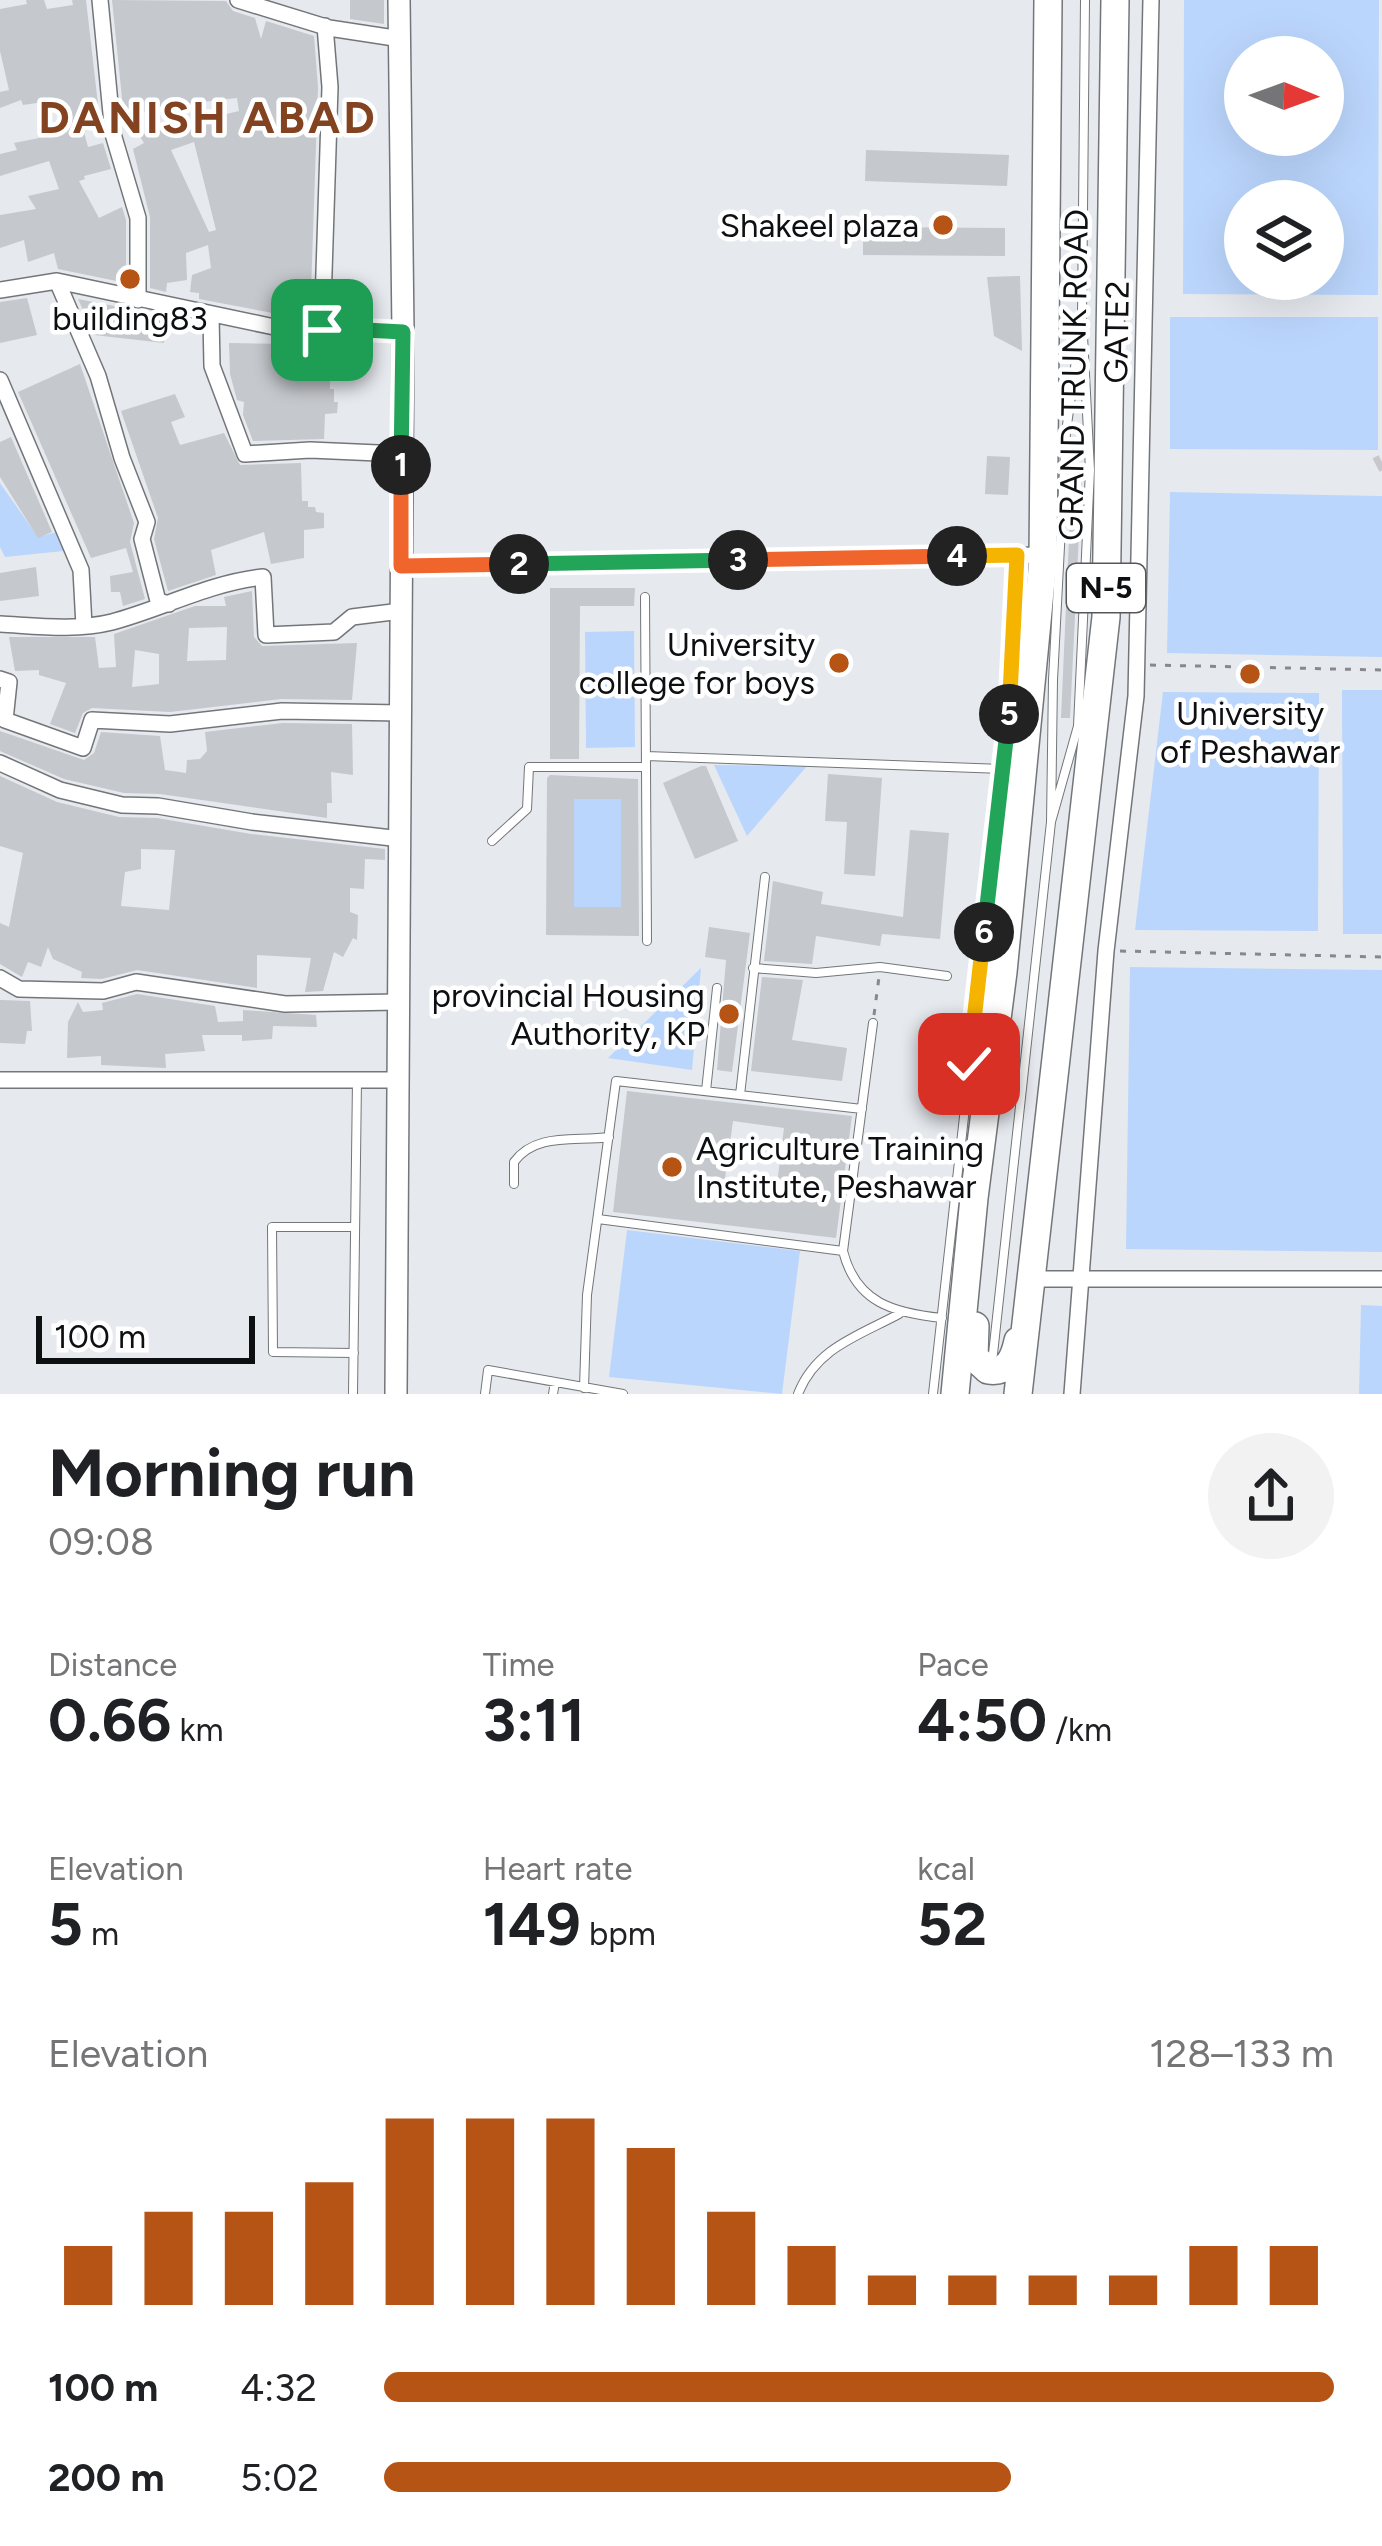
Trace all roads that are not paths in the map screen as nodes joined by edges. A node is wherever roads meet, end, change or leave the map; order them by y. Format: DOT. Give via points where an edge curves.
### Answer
graph roads {
  1 [pos="100,0"];
  2 [pos="238,0"];
  3 [pos="399,0"];
  4 [pos="1044,0"];
  5 [pos="1085,0"];
  6 [pos="1115,0"];
  7 [pos="1151,0"];
  8 [pos="325,26"];
  9 [pos="401,39"];
  10 [pos="57,281"];
  11 [pos="0,290"];
  12 [pos="138,300"];
  13 [pos="211,316"];
  14 [pos="1082,316"];
  15 [pos="403,332"];
  16 [pos="322,334"];
  17 [pos="0,380"];
  18 [pos="401,454"];
  19 [pos="1030,549"];
  20 [pos="401,566"];
  21 [pos="645,597"];
  22 [pos="173,604"];
  23 [pos="401,610"];
  24 [pos="0,624"];
  25 [pos="84,626"];
  26 [pos="0,679"];
  27 [pos="402,713"];
  28 [pos="646,762"];
  29 [pos="0,763"];
  30 [pos="1003,770"];
  31 [pos="1051,822"];
  32 [pos="401,839"];
  33 [pos="492,841"];
  34 [pos="765,877"];
  35 [pos="647,941"];
  36 [pos="753,968"];
  37 [pos="947,976"];
  38 [pos="0,979"];
  39 [pos="717,988"];
  40 [pos="398,1002"];
  41 [pos="873,1023"];
  42 [pos="0,1080"];
  43 [pos="357,1080"];
  44 [pos="398,1080"];
  45 [pos="706,1091"];
  46 [pos="740,1095"];
  47 [pos="862,1109"];
  48 [pos="609,1137"];
  49 [pos="514,1184"];
  50 [pos="974,1198"];
  51 [pos="598,1219"];
  52 [pos="355,1227"];
  53 [pos="843,1251"];
  54 [pos="1382,1279"];
  55 [pos="1080,1280"];
  56 [pos="1030,1281"];
  57 [pos="899,1314"];
  58 [pos="951,1320"];
  59 [pos="354,1353"];
  60 [pos="993,1354"];
  61 [pos="555,1382"];
  62 [pos="584,1388"];
  63 [pos="353,1394"];
  64 [pos="396,1394"];
  65 [pos="485,1394"];
  66 [pos="554,1394"];
  67 [pos="623,1394"];
  68 [pos="798,1394"];
  69 [pos="932,1394"];
  70 [pos="955,1394"];
  71 [pos="1018,1394"];
  72 [pos="1072,1394"];
  1 -- 12 [label="street" via="113,134 138,218"];
  2 -- 8 [label="street"];
  3 -- 9 [label="street"];
  4 -- 19 [label="highway, GRAND TRUNK ROAD / N-5" via="1048,302"];
  5 -- 14 [label="lane"];
  6 -- 56 [label="highway, GRAND TRUNK ROAD / N-5" via="1106,617"];
  7 -- 55 [label="street, GATE2" via="1137,665"];
  8 -- 9 [label="street"];
  8 -- 16 [label="street"];
  9 -- 15 [label="street"];
  10 -- 11 [label="street"];
  10 -- 12 [label="street"];
  10 -- 22 [label="street" via="147,522 142,539 158,602"];
  12 -- 13 [label="street"];
  13 -- 16 [label="street"];
  13 -- 18 [label="street" via="212,366 245,454"];
  14 -- 31 [label="lane" via="1066,432"];
  14 -- 31 [label="lane" via="1090,470 1078,726"];
  15 -- 16 [label="street"];
  15 -- 18 [label="street"];
  17 -- 25 [label="street" via="81,570"];
  18 -- 20 [label="street"];
  19 -- 20 [label="street"];
  19 -- 30 [label="lane"];
  19 -- 50 [label="highway, GRAND TRUNK ROAD / N-5" via="1034,665"];
  20 -- 23 [label="street"];
  21 -- 28 [label="lane"];
  22 -- 23 [label="street" via="222,582 263,577 266,635 334,632 352,616"];
  22 -- 25 [label="street"];
  23 -- 27 [label="street"];
  24 -- 25 [label="street"];
  26 -- 27 [label="street" via="9,682 5,721 83,748 92,720"];
  27 -- 32 [label="street"];
  28 -- 30 [label="lane"];
  28 -- 33 [label="lane" via="530,767 527,809"];
  28 -- 35 [label="lane"];
  29 -- 32 [label="street" via="122,806"];
  30 -- 58 [label="lane"];
  31 -- 60 [label="lane"];
  32 -- 40 [label="street"];
  34 -- 36 [label="lane"];
  36 -- 37 [label="lane"];
  36 -- 46 [label="lane"];
  38 -- 40 [label="street" via="19,989 103,991 136,982 285,1004"];
  39 -- 45 [label="lane"];
  40 -- 44 [label="street"];
  41 -- 47 [label="lane"];
  42 -- 43 [label="street"];
  43 -- 44 [label="street"];
  43 -- 52 [label="lane"];
  44 -- 64 [label="street"];
  45 -- 46 [label="lane"];
  45 -- 48 [label="lane" via="616,1081"];
  46 -- 47 [label="lane"];
  47 -- 53 [label="lane"];
  48 -- 49 [label="lane" via="527,1148 514,1162"];
  48 -- 51 [label="lane"];
  50 -- 56 [label="highway" via="974,1346 981,1367 996,1371 1011,1362"];
  50 -- 58 [label="highway, GRAND TRUNK ROAD / N-5"];
  51 -- 53 [label="lane"];
  51 -- 62 [label="lane"];
  52 -- 59 [label="lane"];
  52 -- 59 [label="lane" via="272,1227 273,1352"];
  53 -- 57 [label="lane" via="849,1276"];
  54 -- 55 [label="street"];
  55 -- 56 [label="street"];
  55 -- 72 [label="street, GATE2"];
  56 -- 71 [label="highway, GRAND TRUNK ROAD / N-5"];
  57 -- 58 [label="lane"];
  57 -- 68 [label="lane" via="824,1353"];
  58 -- 69 [label="lane"];
  58 -- 70 [label="highway, GRAND TRUNK ROAD / N-5"];
  59 -- 63 [label="lane"];
  61 -- 62 [label="lane"];
  61 -- 65 [label="lane" via="488,1370"];
  61 -- 66 [label="lane"];
  62 -- 67 [label="lane"];
}
